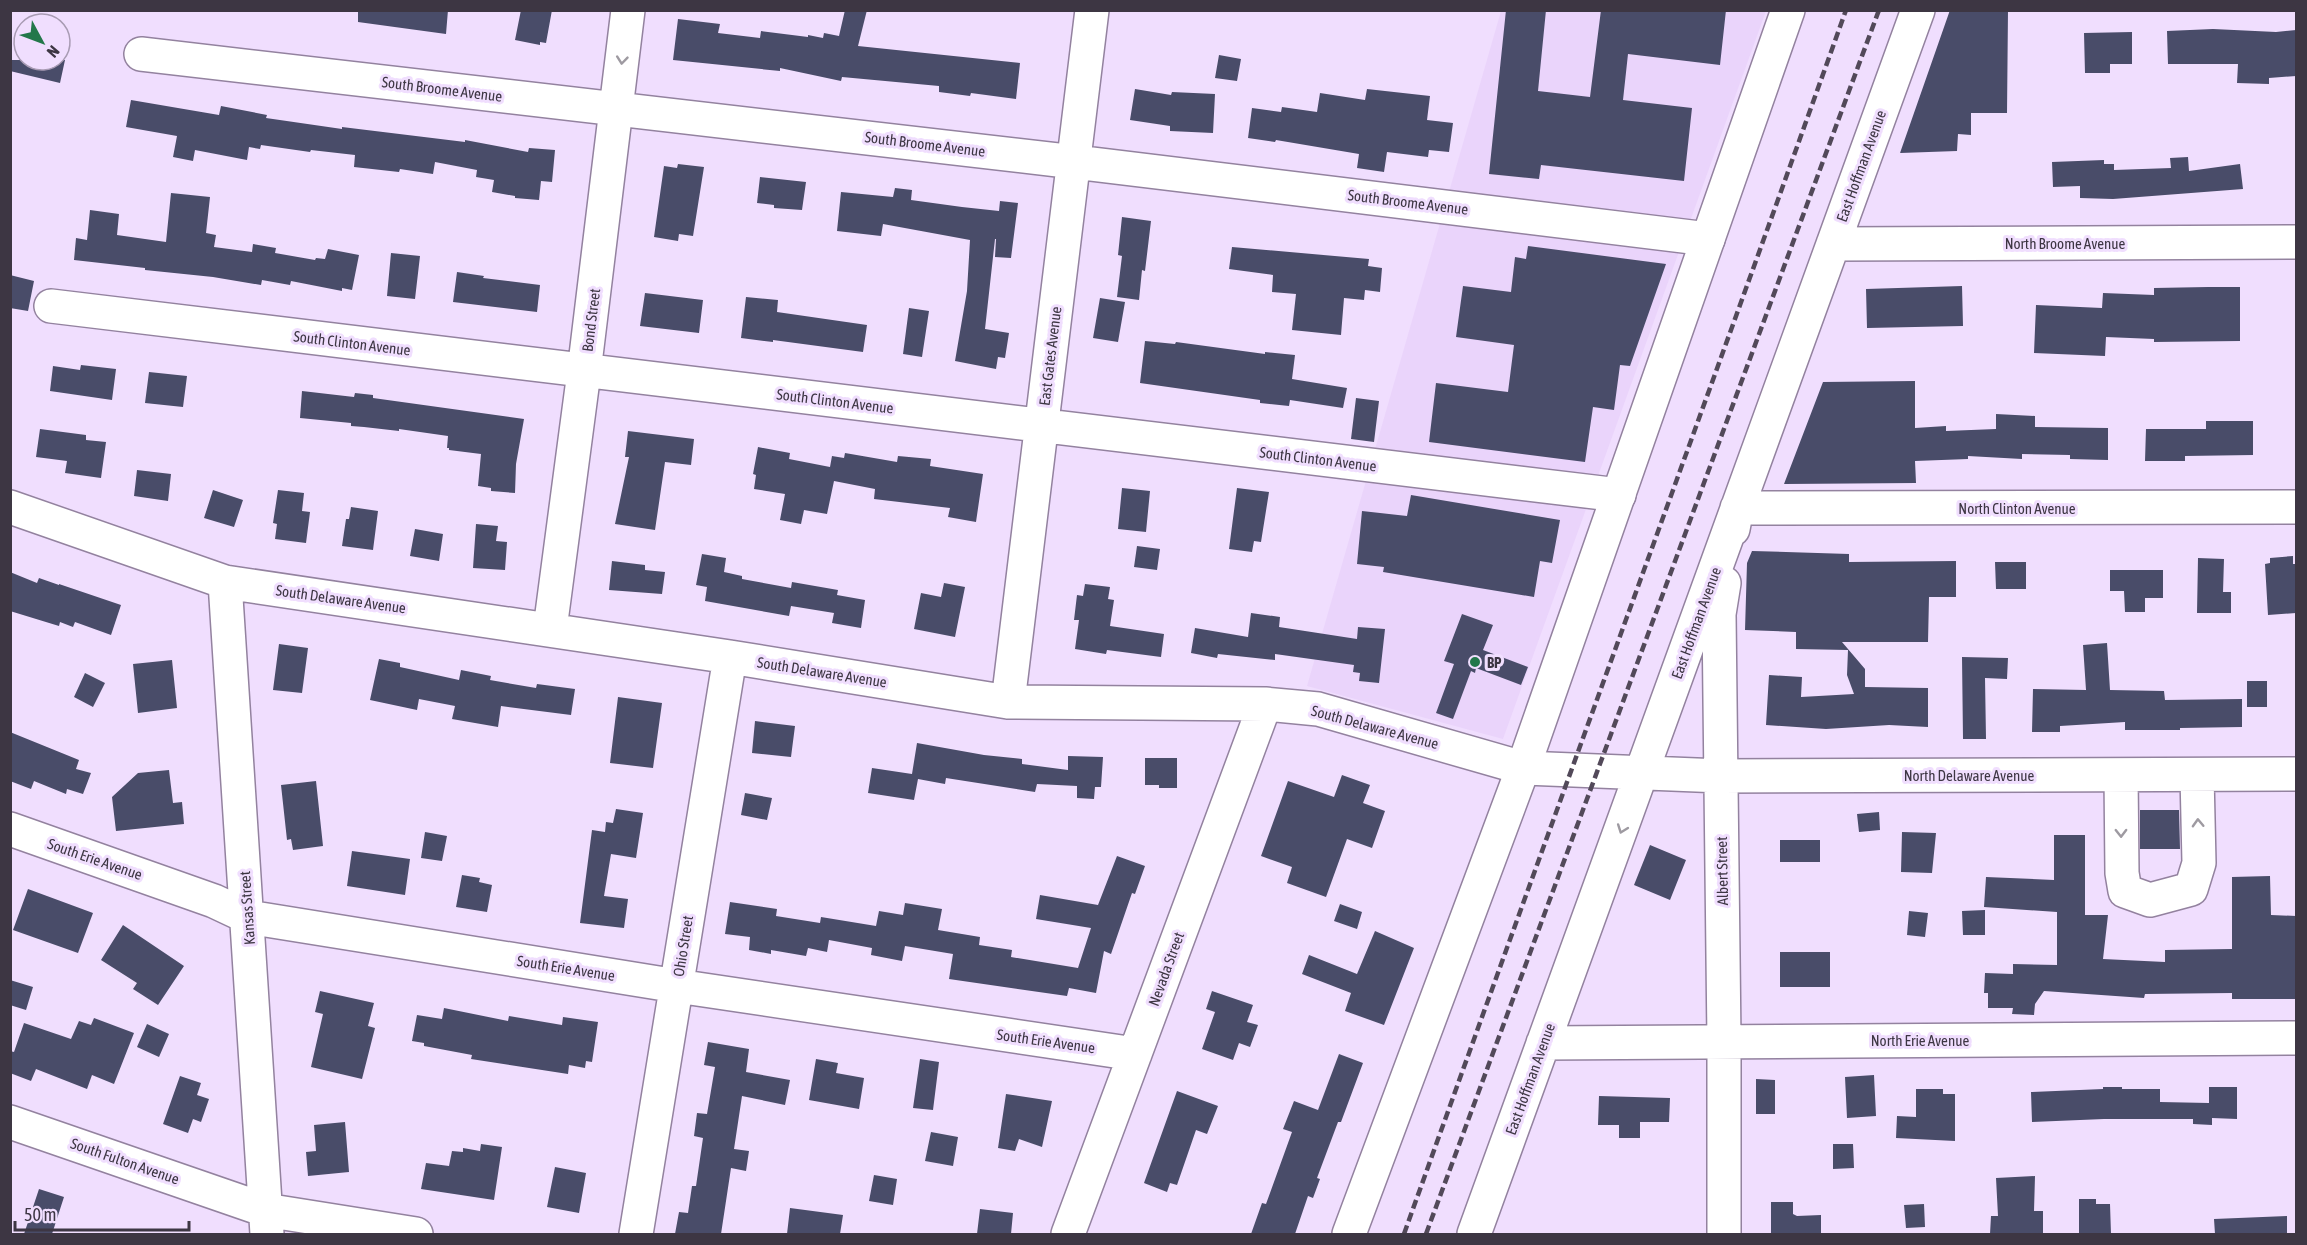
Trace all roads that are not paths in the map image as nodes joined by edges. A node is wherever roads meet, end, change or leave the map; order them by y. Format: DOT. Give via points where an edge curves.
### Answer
graph roads {
  1 [pos="628,10"];
  2 [pos="1092,10"];
  3 [pos="1788,10"];
  4 [pos="1918,10"];
  5 [pos="141,54"];
  6 [pos="617,109"];
  7 [pos="1074,162"];
  8 [pos="1708,239"];
  9 [pos="2296,242"];
  10 [pos="1833,244"];
  11 [pos="51,306"];
  12 [pos="584,372"];
  13 [pos="1042,425"];
  14 [pos="1619,495"];
  15 [pos="10,507"];
  16 [pos="2296,507"];
  17 [pos="1737,508"];
  18 [pos="225,582"];
  19 [pos="550,629"];
  20 [pos="730,657"];
  21 [pos="1008,702"];
  22 [pos="1265,704"];
  23 [pos="1522,768"];
  24 [pos="1642,774"];
  25 [pos="2296,774"];
  26 [pos="2121,775"];
  27 [pos="2197,775"];
  28 [pos="1721,776"];
  29 [pos="10,829"];
  30 [pos="248,917"];
  31 [pos="677,986"];
  32 [pos="2296,1038"];
  33 [pos="1724,1041"];
  34 [pos="1543,1043"];
  35 [pos="1135,1054"];
  36 [pos="10,1122"];
  37 [pos="266,1222"];
  38 [pos="416,1234"];
  39 [pos="636,1234"];
  40 [pos="1068,1234"];
  41 [pos="1349,1234"];
  42 [pos="1474,1234"];
  43 [pos="1724,1234"];
  1 -- 6 [label="street, Bond Street, one-way"];
  2 -- 7 [label="street, East Gates Avenue"];
  3 -- 8 [label="street"];
  4 -- 10 [label="street, East Hoffman Avenue"];
  5 -- 6 [label="street, South Broome Avenue"];
  6 -- 7 [label="street, South Broome Avenue"];
  6 -- 12 [label="street, Bond Street"];
  7 -- 8 [label="street, South Broome Avenue"];
  7 -- 13 [label="street, East Gates Avenue"];
  8 -- 14 [label="street"];
  9 -- 10 [label="street, North Broome Avenue"];
  10 -- 17 [label="street, East Hoffman Avenue"];
  11 -- 12 [label="street, South Clinton Avenue"];
  12 -- 13 [label="street, South Clinton Avenue"];
  12 -- 19 [label="street, Bond Street"];
  13 -- 14 [label="street, South Clinton Avenue"];
  13 -- 21 [label="street, East Gates Avenue"];
  14 -- 23 [label="street"];
  15 -- 18 [label="street, South Delaware Avenue"];
  16 -- 17 [label="street, North Clinton Avenue"];
  17 -- 24 [label="street, East Hoffman Avenue"];
  17 -- 28 [label="street, Albert Street" via="1719,614"];
  18 -- 19 [label="street, South Delaware Avenue"];
  18 -- 30 [label="street, Kansas Street"];
  19 -- 20 [label="street, South Delaware Avenue"];
  20 -- 21 [label="street, South Delaware Avenue"];
  20 -- 31 [label="street, Ohio Street"];
  21 -- 22 [label="street, South Delaware Avenue"];
  22 -- 23 [label="street, South Delaware Avenue" via="1318,709"];
  22 -- 35 [label="street, Nevada Street"];
  23 -- 24 [label="street, South Delaware Avenue"];
  23 -- 41 [label="street"];
  24 -- 28 [label="street, North Delaware Avenue"];
  24 -- 34 [label="street, East Hoffman Avenue, one-way"];
  25 -- 27 [label="street, North Delaware Avenue"];
  26 -- 27 [label="street, North Delaware Avenue"];
  26 -- 27 [label="street, one-way" via="2125,891 2150,900 2191,889 2199,863"];
  26 -- 28 [label="street, North Delaware Avenue"];
  28 -- 33 [label="street, Albert Street"];
  29 -- 30 [label="street, South Erie Avenue" via="214,901"];
  30 -- 31 [label="street, South Erie Avenue"];
  30 -- 37 [label="street, Kansas Street"];
  31 -- 35 [label="street, South Erie Avenue"];
  31 -- 39 [label="street, Ohio Street"];
  32 -- 33 [label="street, North Erie Avenue"];
  33 -- 34 [label="street, North Erie Avenue"];
  33 -- 43 [label="street, Albert Street"];
  34 -- 42 [label="street, East Hoffman Avenue"];
  35 -- 40 [label="street, Nevada Street"];
  36 -- 37 [label="street, South Fulton Avenue"];
  37 -- 38 [label="street, South Fulton Avenue"];
}
